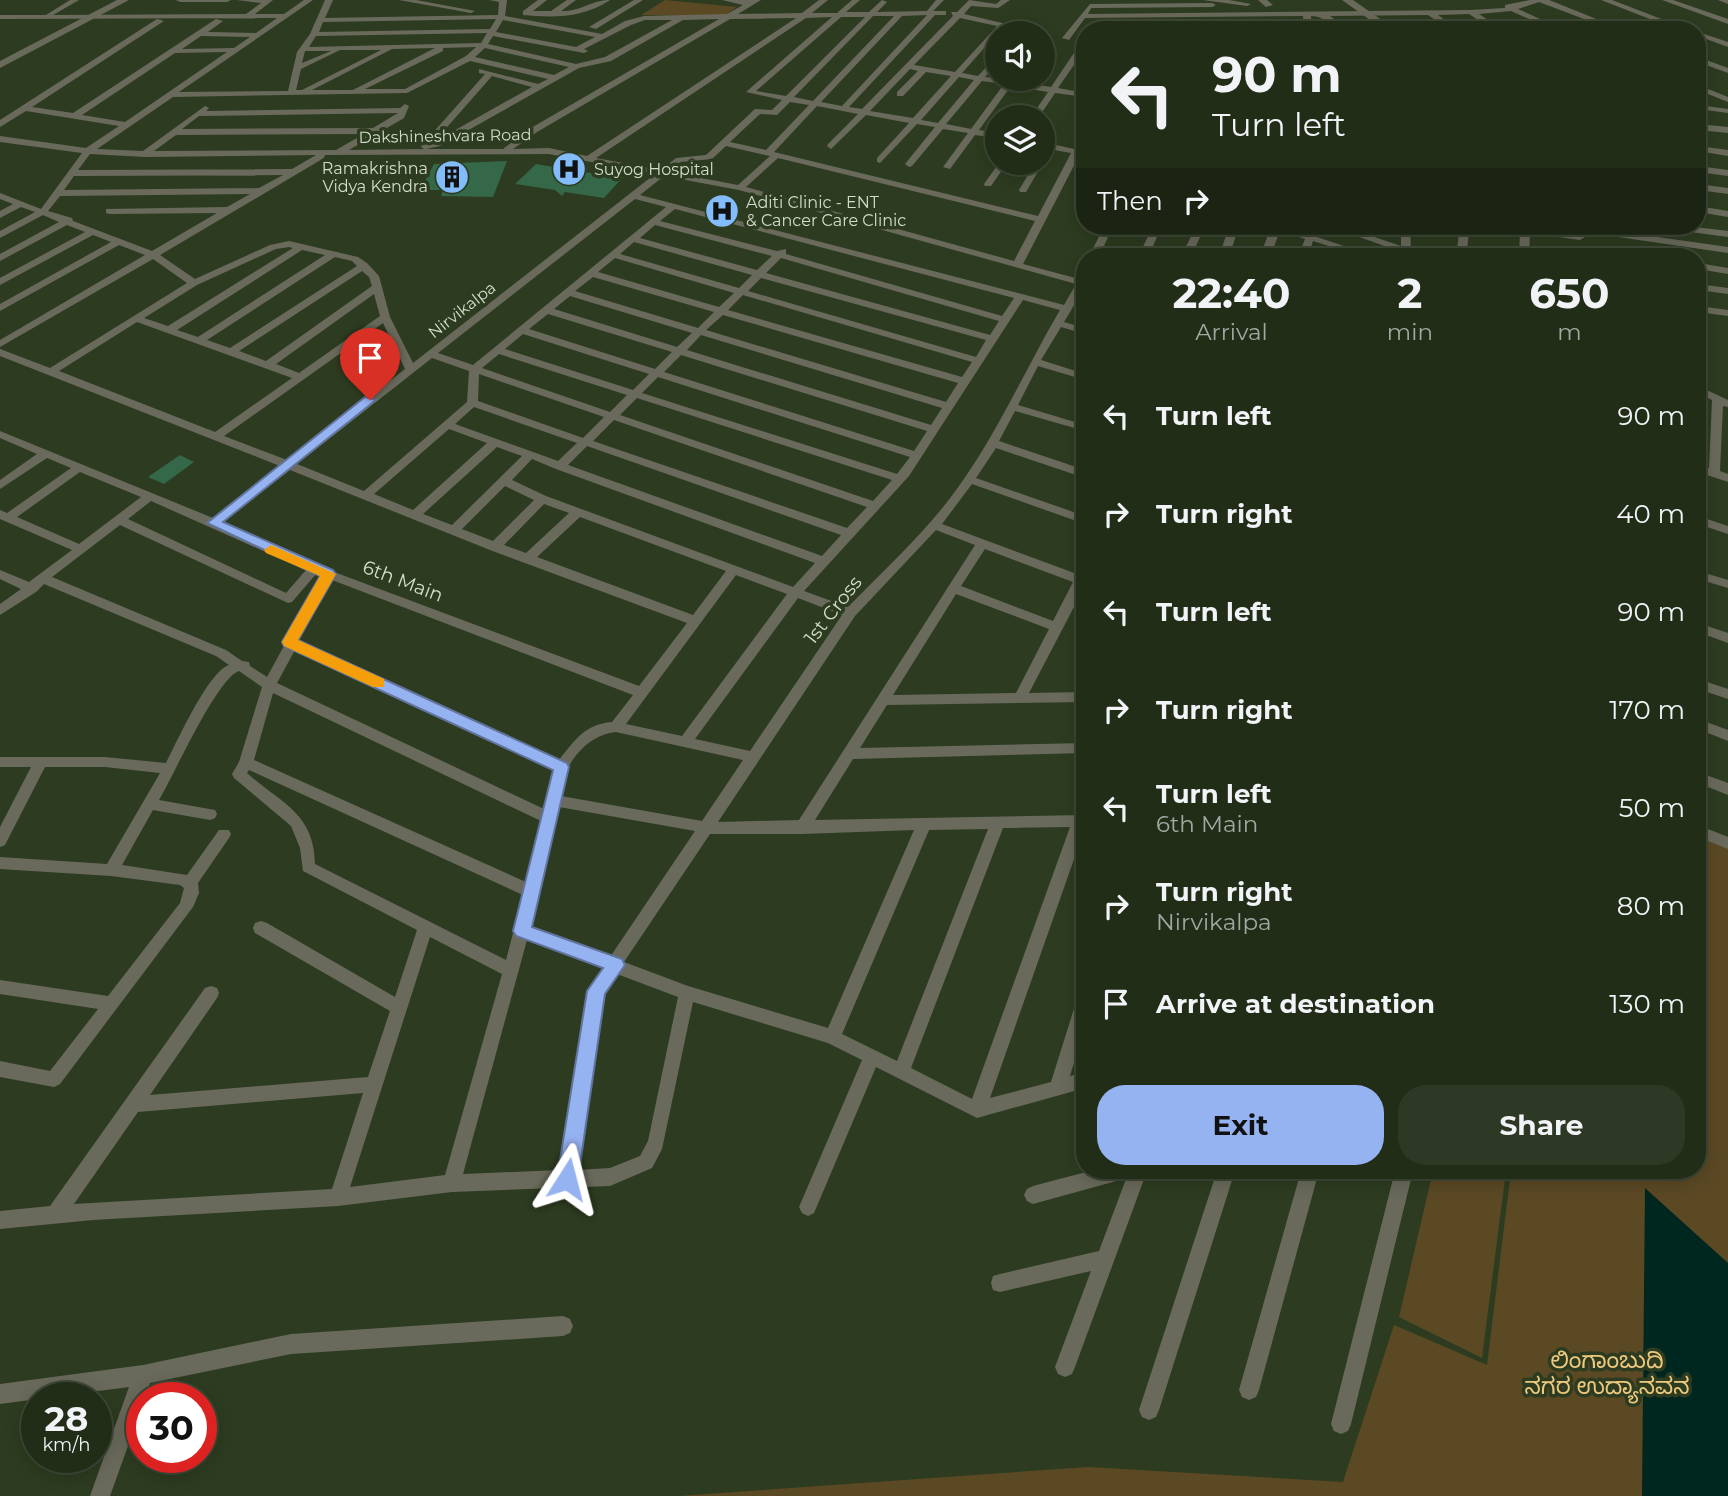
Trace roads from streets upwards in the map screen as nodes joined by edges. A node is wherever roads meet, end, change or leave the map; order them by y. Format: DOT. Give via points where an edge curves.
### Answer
graph roads {
  1 [pos="75,0"];
  2 [pos="124,0"];
  3 [pos="180,0"];
  4 [pos="227,0"];
  5 [pos="241,0"];
  6 [pos="309,0"];
  7 [pos="330,0"];
  8 [pos="403,0"];
  9 [pos="494,0"];
  10 [pos="543,0"];
  11 [pos="572,0"];
  12 [pos="606,0"];
  13 [pos="639,0"];
  14 [pos="726,0"];
  15 [pos="824,0"];
  16 [pos="856,0"];
  17 [pos="873,0"];
  18 [pos="940,0"];
  19 [pos="1006,0"];
  20 [pos="1207,0"];
  21 [pos="1507,0"];
  22 [pos="1539,0"];
  23 [pos="1605,0"];
  24 [pos="1666,0"];
  25 [pos="1722,0"];
  26 [pos="268,1"];
  27 [pos="754,2"];
  28 [pos="883,2"];
  29 [pos="971,2"];
  30 [pos="1728,2"];
  31 [pos="1093,3"];
  32 [pos="1351,3"];
  33 [pos="1494,3"];
  34 [pos="1247,4"];
  35 [pos="1509,9"];
  36 [pos="1267,10"];
  37 [pos="904,11"];
  38 [pos="476,12"];
  39 [pos="740,12"];
  40 [pos="931,12"];
  41 [pos="1366,12"];
  42 [pos="1428,12"];
  43 [pos="1471,12"];
  44 [pos="1307,13"];
  45 [pos="1321,13"];
  46 [pos="841,14"];
  47 [pos="871,14"];
  48 [pos="501,15"];
  49 [pos="551,15"];
  50 [pos="805,15"];
  51 [pos="959,15"];
  52 [pos="44,16"];
  53 [pos="94,16"];
  54 [pos="152,16"];
  55 [pos="248,16"];
  56 [pos="1083,16"];
  57 [pos="1120,16"];
  58 [pos="0,17"];
  59 [pos="732,17"];
  60 [pos="283,18"];
  61 [pos="321,18"];
  62 [pos="681,18"];
  63 [pos="160,21"];
  64 [pos="219,21"];
  65 [pos="988,21"];
  66 [pos="1079,21"];
  67 [pos="1117,21"];
  68 [pos="1307,21"];
  69 [pos="1333,21"];
  70 [pos="1378,21"];
  71 [pos="1442,21"];
  72 [pos="1485,21"];
  73 [pos="1526,21"];
  74 [pos="1539,21"];
  75 [pos="1596,21"];
  76 [pos="1662,21"];
  77 [pos="82,22"];
  78 [pos="1728,22"];
  79 [pos="0,23"];
  80 [pos="1076,25"];
  81 [pos="593,27"];
  82 [pos="492,32"];
  83 [pos="199,34"];
  84 [pos="314,34"];
  85 [pos="259,35"];
  86 [pos="602,36"];
  87 [pos="1056,36"];
  88 [pos="1706,37"];
  89 [pos="1066,38"];
  90 [pos="1076,41"];
  91 [pos="985,43"];
  92 [pos="483,45"];
  93 [pos="1728,46"];
  94 [pos="392,47"];
  95 [pos="445,47"];
  96 [pos="344,48"];
  97 [pos="303,49"];
  98 [pos="578,49"];
  99 [pos="237,50"];
  100 [pos="173,51"];
  101 [pos="1076,56"];
  102 [pos="469,58"];
  103 [pos="608,59"];
  104 [pos="1706,62"];
  105 [pos="457,64"];
  106 [pos="0,65"];
  107 [pos="576,66"];
  108 [pos="909,67"];
  109 [pos="296,68"];
  110 [pos="924,69"];
  111 [pos="1728,71"];
  112 [pos="490,73"];
  113 [pos="985,74"];
  114 [pos="956,75"];
  115 [pos="555,78"];
  116 [pos="981,79"];
  117 [pos="985,79"];
  118 [pos="539,87"];
  119 [pos="1055,87"];
  120 [pos="1055,90"];
  121 [pos="1706,90"];
  122 [pos="408,91"];
  123 [pos="1003,91"];
  124 [pos="353,92"];
  125 [pos="291,93"];
  126 [pos="302,93"];
  127 [pos="223,94"];
  128 [pos="900,94"];
  129 [pos="1076,94"];
  130 [pos="173,95"];
  131 [pos="789,98"];
  132 [pos="1728,100"];
  133 [pos="817,103"];
  134 [pos="1706,104"];
  135 [pos="24,108"];
  136 [pos="844,108"];
  137 [pos="1706,108"];
  138 [pos="405,110"];
  139 [pos="1717,110"];
  140 [pos="1728,111"];
  141 [pos="864,112"];
  142 [pos="198,114"];
  143 [pos="75,116"];
  144 [pos="913,121"];
  145 [pos="0,124"];
  146 [pos="129,125"];
  147 [pos="943,127"];
  148 [pos="1706,128"];
  149 [pos="1728,130"];
  150 [pos="376,131"];
  151 [pos="174,132"];
  152 [pos="973,132"];
  153 [pos="985,134"];
  154 [pos="0,139"];
  155 [pos="726,142"];
  156 [pos="831,146"];
  157 [pos="1055,148"];
  158 [pos="423,149"];
  159 [pos="507,149"];
  160 [pos="1706,150"];
  161 [pos="88,152"];
  162 [pos="1076,152"];
  163 [pos="1728,153"];
  164 [pos="145,154"];
  165 [pos="773,154"];
  166 [pos="1076,154"];
  167 [pos="322,155"];
  168 [pos="335,155"];
  169 [pos="590,158"];
  170 [pos="880,160"];
  171 [pos="1071,163"];
  172 [pos="909,164"];
  173 [pos="1076,164"];
  174 [pos="947,167"];
  175 [pos="1706,170"];
  176 [pos="664,172"];
  177 [pos="74,173"];
  178 [pos="292,173"];
  179 [pos="1728,173"];
  180 [pos="994,175"];
  181 [pos="1032,175"];
  182 [pos="988,184"];
  183 [pos="740,188"];
  184 [pos="1706,188"];
  185 [pos="1023,190"];
  186 [pos="263,191"];
  187 [pos="1728,191"];
  188 [pos="58,192"];
  189 [pos="0,196"];
  190 [pos="634,196"];
  191 [pos="20,204"];
  192 [pos="673,206"];
  193 [pos="229,210"];
  194 [pos="1706,210"];
  195 [pos="44,211"];
  196 [pos="109,211"];
  197 [pos="1728,214"];
  198 [pos="0,215"];
  199 [pos="69,220"];
  200 [pos="1041,220"];
  201 [pos="654,222"];
  202 [pos="94,231"];
  203 [pos="1706,231"];
  204 [pos="1728,234"];
  205 [pos="0,235"];
  206 [pos="1304,235"];
  207 [pos="1370,235"];
  208 [pos="1611,235"];
  209 [pos="797,237"];
  210 [pos="1310,237"];
  211 [pos="633,239"];
  212 [pos="118,242"];
  213 [pos="302,246"];
  214 [pos="1306,248"];
  215 [pos="1334,248"];
  216 [pos="1401,248"];
  217 [pos="1728,250"];
  218 [pos="332,254"];
  219 [pos="780,254"];
  220 [pos="154,255"];
  221 [pos="614,255"];
  222 [pos="0,258"];
  223 [pos="364,265"];
  224 [pos="1017,265"];
  225 [pos="1706,267"];
  226 [pos="1728,271"];
  227 [pos="591,273"];
  228 [pos="760,274"];
  229 [pos="1076,279"];
  230 [pos="0,282"];
  231 [pos="194,283"];
  232 [pos="376,288"];
  233 [pos="1706,288"];
  234 [pos="1728,291"];
  235 [pos="568,292"];
  236 [pos="742,292"];
  237 [pos="1076,294"];
  238 [pos="1020,297"];
  239 [pos="0,308"];
  240 [pos="1067,309"];
  241 [pos="547,310"];
  242 [pos="724,310"];
  243 [pos="1706,310"];
  244 [pos="1728,313"];
  245 [pos="385,317"];
  246 [pos="137,319"];
  247 [pos="1005,320"];
  248 [pos="1058,323"];
  249 [pos="1076,328"];
  250 [pos="169,330"];
  251 [pos="522,330"];
  252 [pos="702,331"];
  253 [pos="993,339"];
  254 [pos="199,341"];
  255 [pos="0,344"];
  256 [pos="498,350"];
  257 [pos="0,352"];
  258 [pos="232,352"];
  259 [pos="680,352"];
  260 [pos="430,354"];
  261 [pos="979,361"];
  262 [pos="1035,362"];
  263 [pos="268,365"];
  264 [pos="410,368"];
  265 [pos="474,369"];
  266 [pos="50,372"];
  267 [pos="659,373"];
  268 [pos="1076,374"];
  269 [pos="301,377"];
  270 [pos="965,382"];
  271 [pos="1706,393"];
  272 [pos="638,394"];
  273 [pos="1723,401"];
  274 [pos="472,403"];
  275 [pos="950,407"];
  276 [pos="1012,407"];
  277 [pos="610,418"];
  278 [pos="448,425"];
  279 [pos="1076,425"];
  280 [pos="935,430"];
  281 [pos="0,434"];
  282 [pos="217,436"];
  283 [pos="587,441"];
  284 [pos="494,443"];
  285 [pos="993,443"];
  286 [pos="46,453"];
  287 [pos="530,455"];
  288 [pos="917,456"];
  289 [pos="289,464"];
  290 [pos="560,466"];
  291 [pos="79,467"];
  292 [pos="1706,470"];
  293 [pos="1076,471"];
  294 [pos="1714,473"];
  295 [pos="1728,478"];
  296 [pos="900,479"];
  297 [pos="970,479"];
  298 [pos="505,481"];
  299 [pos="0,485"];
  300 [pos="366,495"];
  301 [pos="149,497"];
  302 [pos="542,499"];
  303 [pos="877,506"];
  304 [pos="578,512"];
  305 [pos="414,515"];
  306 [pos="4,516"];
  307 [pos="1076,517"];
  308 [pos="119,520"];
  309 [pos="214,523"];
  310 [pos="1706,523"];
  311 [pos="934,525"];
  312 [pos="1728,530"];
  313 [pos="453,531"];
  314 [pos="850,534"];
  315 [pos="982,543"];
  316 [pos="495,547"];
  317 [pos="82,550"];
  318 [pos="527,559"];
  319 [pos="825,562"];
  320 [pos="734,569"];
  321 [pos="321,571"];
  322 [pos="0,574"];
  323 [pos="1706,577"];
  324 [pos="45,579"];
  325 [pos="1076,579"];
  326 [pos="1728,584"];
  327 [pos="954,588"];
  328 [pos="32,589"];
  329 [pos="1076,592"];
  330 [pos="795,593"];
  331 [pos="0,611"];
  332 [pos="850,613"];
  333 [pos="696,621"];
  334 [pos="1056,627"];
  335 [pos="1706,630"];
  336 [pos="1728,638"];
  337 [pos="289,642"];
  338 [pos="244,665"];
  339 [pos="269,685"];
  340 [pos="1706,687"];
  341 [pos="639,692"];
  342 [pos="1728,694"];
  343 [pos="1076,697"];
  344 [pos="1020,698"];
  345 [pos="883,700"];
  346 [pos="616,727"];
  347 [pos="1706,727"];
  348 [pos="1728,736"];
  349 [pos="685,742"];
  350 [pos="1076,748"];
  351 [pos="849,754"];
  352 [pos="753,757"];
  353 [pos="41,761"];
  354 [pos="0,762"];
  355 [pos="246,763"];
  356 [pos="561,767"];
  357 [pos="170,769"];
  358 [pos="1706,780"];
  359 [pos="1728,789"];
  360 [pos="554,800"];
  361 [pos="150,804"];
  362 [pos="210,814"];
  363 [pos="548,818"];
  364 [pos="1076,821"];
  365 [pos="998,823"];
  366 [pos="924,825"];
  367 [pos="708,828"];
  368 [pos="802,828"];
  369 [pos="225,834"];
  370 [pos="1706,834"];
  371 [pos="1076,840"];
  372 [pos="0,841"];
  373 [pos="1728,843"];
  374 [pos="2,865"];
  375 [pos="111,870"];
  376 [pos="190,882"];
  377 [pos="532,892"];
  378 [pos="261,928"];
  379 [pos="425,928"];
  380 [pos="522,931"];
  381 [pos="616,965"];
  382 [pos="510,971"];
  383 [pos="0,987"];
  384 [pos="211,993"];
  385 [pos="687,993"];
  386 [pos="111,1004"];
  387 [pos="400,1008"];
  388 [pos="1076,1028"];
  389 [pos="832,1037"];
  390 [pos="872,1056"];
  391 [pos="0,1069"];
  392 [pos="902,1071"];
  393 [pos="1076,1082"];
  394 [pos="376,1084"];
  395 [pos="1058,1087"];
  396 [pos="133,1104"];
  397 [pos="977,1110"];
  398 [pos="567,1179"];
  399 [pos="1091,1179"];
  400 [pos="1135,1179"];
  401 [pos="1223,1179"];
  402 [pos="1308,1179"];
  403 [pos="1403,1179"];
  404 [pos="452,1184"];
  405 [pos="1033,1195"];
  406 [pos="338,1196"];
  407 [pos="808,1207"];
  408 [pos="55,1215"];
  409 [pos="0,1220"];
  410 [pos="1104,1259"];
  411 [pos="1000,1283"];
  412 [pos="563,1326"];
  413 [pos="1065,1367"];
  414 [pos="143,1375"];
  415 [pos="1250,1390"];
  416 [pos="0,1394"];
  417 [pos="1149,1410"];
  418 [pos="1340,1424"];
  419 [pos="100,1496"];
  1 -- 52 [label="street"];
  2 -- 53 [label="street"];
  3 -- 4 [label="street"];
  3 -- 54 [label="street"];
  5 -- 26 [label="street"];
  6 -- 60 [label="street"];
  7 -- 61 [label="street"];
  8 -- 38 [label="street"];
  9 -- 48 [label="street" via="503,0"];
  10 -- 49 [label="street" via="526,13"];
  11 -- 49 [label="street"];
  12 -- 49 [label="street" via="576,15"];
  13 -- 81 [label="street"];
  14 -- 27 [label="street"];
  15 -- 50 [label="street"];
  16 -- 46 [label="street"];
  17 -- 28 [label="street"];
  18 -- 40 [label="street"];
  19 -- 29 [label="street" via="999,6"];
  20 -- 34 [label="street"];
  21 -- 33 [label="street"];
  22 -- 35 [label="street"];
  22 -- 75 [label="street"];
  23 -- 76 [label="street"];
  24 -- 78 [label="street"];
  25 -- 30 [label="street"];
  26 -- 55 [label="street"];
  27 -- 39 [label="street"];
  28 -- 37 [label="street"];
  28 -- 47 [label="street"];
  29 -- 51 [label="street"];
  31 -- 34 [label="street"];
  31 -- 56 [label="street"];
  32 -- 33 [label="street"];
  32 -- 36 [label="street"];
  32 -- 41 [label="street"];
  33 -- 35 [label="street"];
  34 -- 36 [label="street"];
  35 -- 43 [label="street"];
  35 -- 73 [label="street"];
  35 -- 74 [label="street"];
  36 -- 44 [label="street"];
  36 -- 57 [label="street" via="1231,18"];
  37 -- 40 [label="street"];
  37 -- 47 [label="street"];
  37 -- 133 [label="street"];
  38 -- 48 [label="street"];
  38 -- 61 [label="street"];
  39 -- 50 [label="street"];
  39 -- 59 [label="street"];
  40 -- 51 [label="street"];
  40 -- 136 [label="street"];
  41 -- 42 [label="street"];
  41 -- 45 [label="street"];
  41 -- 70 [label="street"];
  42 -- 43 [label="street"];
  42 -- 71 [label="street"];
  43 -- 72 [label="street"];
  44 -- 45 [label="street"];
  44 -- 68 [label="street"];
  45 -- 69 [label="street"];
  46 -- 47 [label="street"];
  46 -- 50 [label="street"];
  46 -- 131 [label="street" via="750,92"];
  47 -- 131 [label="street"];
  48 -- 61 [label="street"];
  48 -- 82 [label="street"];
  48 -- 86 [label="street"];
  50 -- 59 [label="street"];
  50 -- 169 [label="street"];
  51 -- 65 [label="street"];
  51 -- 108 [label="street"];
  52 -- 53 [label="street"];
  52 -- 58 [label="street"];
  53 -- 54 [label="street"];
  53 -- 77 [label="street"];
  54 -- 55 [label="street"];
  55 -- 60 [label="street"];
  56 -- 57 [label="street"];
  56 -- 66 [label="street"];
  57 -- 67 [label="street"];
  59 -- 62 [label="street"];
  59 -- 159 [label="street"];
  60 -- 64 [label="street"];
  60 -- 85 [label="street"];
  61 -- 84 [label="street"];
  62 -- 86 [label="street" via="644,18"];
  62 -- 103 [label="street"];
  63 -- 64 [label="street"];
  63 -- 77 [label="street"];
  63 -- 135 [label="street"];
  64 -- 83 [label="street"];
  77 -- 79 [label="street"];
  77 -- 106 [label="street"];
  80 -- 89 [label="street"];
  82 -- 84 [label="street"];
  82 -- 92 [label="street"];
  82 -- 98 [label="street"];
  83 -- 85 [label="street"];
  83 -- 100 [label="street"];
  84 -- 97 [label="street"];
  85 -- 99 [label="street"];
  86 -- 98 [label="street"];
  87 -- 89 [label="street"];
  88 -- 93 [label="street"];
  89 -- 90 [label="street"];
  91 -- 114 [label="street"];
  92 -- 95 [label="street"];
  92 -- 102 [label="street"];
  92 -- 107 [label="street"];
  94 -- 95 [label="street"];
  94 -- 96 [label="street"];
  94 -- 126 [label="street"];
  95 -- 124 [label="street"];
  96 -- 97 [label="street"];
  96 -- 109 [label="street"];
  97 -- 109 [label="street"];
  98 -- 103 [label="street"];
  99 -- 100 [label="street"];
  99 -- 130 [label="street"];
  100 -- 143 [label="street"];
  101 -- 119 [label="street"];
  102 -- 105 [label="street"];
  102 -- 115 [label="street"];
  103 -- 107 [label="street"];
  104 -- 111 [label="street"];
  105 -- 112 [label="street"];
  105 -- 122 [label="street"];
  107 -- 115 [label="street"];
  108 -- 110 [label="street"];
  108 -- 141 [label="street"];
  109 -- 125 [label="street"];
  110 -- 114 [label="street"];
  110 -- 128 [label="street"];
  112 -- 118 [label="street"];
  112 -- 158 [label="street"];
  113 -- 116 [label="street"];
  114 -- 116 [label="street"];
  114 -- 144 [label="street"];
  115 -- 118 [label="street"];
  116 -- 117 [label="street"];
  116 -- 147 [label="street"];
  118 -- 158 [label="street"];
  120 -- 129 [label="street"];
  121 -- 132 [label="street"];
  122 -- 124 [label="street"];
  122 -- 138 [label="street"];
  123 -- 152 [label="street"];
  124 -- 126 [label="street"];
  125 -- 126 [label="street"];
  125 -- 127 [label="street"];
  127 -- 130 [label="street"];
  127 -- 142 [label="street"];
  130 -- 146 [label="street"];
  131 -- 133 [label="street"];
  131 -- 155 [label="street, Nirvikalpa" via="774,113 758,111"];
  133 -- 136 [label="street"];
  133 -- 165 [label="street"];
  134 -- 139 [label="street"];
  135 -- 143 [label="street"];
  135 -- 145 [label="street"];
  136 -- 141 [label="street"];
  137 -- 139 [label="street"];
  138 -- 142 [label="street"];
  138 -- 150 [label="street"];
  139 -- 140 [label="street"];
  141 -- 144 [label="street"];
  141 -- 156 [label="street"];
  142 -- 151 [label="street"];
  143 -- 146 [label="street"];
  144 -- 147 [label="street"];
  144 -- 170 [label="street"];
  146 -- 161 [label="street"];
  147 -- 152 [label="street"];
  147 -- 172 [label="street"];
  148 -- 149 [label="street"];
  150 -- 151 [label="street"];
  150 -- 168 [label="street"];
  151 -- 164 [label="street"];
  152 -- 153 [label="street"];
  152 -- 174 [label="street"];
  154 -- 161 [label="street, Dakshineshvara Road"];
  155 -- 165 [label="street"];
  155 -- 176 [label="street, Nirvikalpa" via="709,157 685,158"];
  157 -- 162 [label="street"];
  158 -- 159 [label="street, Dakshineshvara Road"];
  158 -- 168 [label="street, Dakshineshvara Road"];
  159 -- 169 [label="street, Dakshineshvara Road"];
  160 -- 163 [label="street"];
  161 -- 164 [label="street, Dakshineshvara Road"];
  161 -- 177 [label="street"];
  164 -- 167 [label="street, Dakshineshvara Road"];
  165 -- 183 [label="street"];
  165 -- 200 [label="street"];
  166 -- 171 [label="street"];
  167 -- 168 [label="street, Dakshineshvara Road"];
  167 -- 178 [label="street"];
  169 -- 176 [label="street, Dakshineshvara Road"];
  171 -- 173 [label="street"];
  171 -- 200 [label="street"];
  175 -- 179 [label="street"];
  176 -- 183 [label="street, Dakshineshvara Road"];
  176 -- 190 [label="street, Nirvikalpa"];
  177 -- 178 [label="street"];
  177 -- 188 [label="street"];
  178 -- 186 [label="street"];
  180 -- 182 [label="street"];
  181 -- 185 [label="street"];
  183 -- 224 [label="street, Dakshineshvara Road"];
  184 -- 187 [label="street"];
  186 -- 188 [label="street"];
  186 -- 193 [label="street"];
  188 -- 195 [label="street"];
  189 -- 191 [label="street"];
  190 -- 192 [label="street"];
  190 -- 260 [label="street, Nirvikalpa"];
  191 -- 195 [label="street"];
  191 -- 198 [label="street"];
  192 -- 201 [label="street"];
  192 -- 209 [label="street"];
  193 -- 196 [label="street"];
  193 -- 220 [label="street"];
  194 -- 197 [label="street"];
  195 -- 199 [label="street"];
  195 -- 205 [label="street"];
  199 -- 202 [label="street"];
  199 -- 222 [label="street"];
  200 -- 224 [label="street"];
  201 -- 211 [label="street"];
  201 -- 219 [label="street"];
  202 -- 212 [label="street"];
  202 -- 230 [label="street"];
  203 -- 204 [label="street"];
  206 -- 210 [label="street"];
  207 -- 216 [label="street"];
  208 -- 217 [label="street"];
  209 -- 219 [label="street"];
  209 -- 238 [label="street"];
  210 -- 214 [label="street"];
  210 -- 215 [label="street"];
  211 -- 221 [label="street"];
  211 -- 228 [label="street"];
  212 -- 220 [label="street"];
  212 -- 239 [label="street"];
  213 -- 218 [label="street"];
  213 -- 231 [label="street" via="273,247"];
  213 -- 250 [label="street"];
  218 -- 223 [label="street"];
  218 -- 254 [label="street"];
  219 -- 228 [label="street"];
  219 -- 247 [label="street"];
  220 -- 231 [label="street"];
  220 -- 255 [label="street"];
  221 -- 227 [label="street"];
  221 -- 236 [label="street"];
  223 -- 232 [label="street" via="374,276"];
  223 -- 258 [label="street"];
  224 -- 229 [label="street, Dakshineshvara Road"];
  225 -- 226 [label="street"];
  227 -- 235 [label="street"];
  227 -- 242 [label="street"];
  228 -- 236 [label="street"];
  228 -- 253 [label="street"];
  231 -- 246 [label="street"];
  232 -- 245 [label="street"];
  232 -- 263 [label="street"];
  233 -- 234 [label="street"];
  235 -- 241 [label="street"];
  235 -- 252 [label="street"];
  236 -- 242 [label="street"];
  236 -- 261 [label="street"];
  237 -- 240 [label="street, 1st Cross"];
  238 -- 240 [label="street"];
  238 -- 247 [label="street"];
  240 -- 248 [label="street, 1st Cross"];
  241 -- 251 [label="street"];
  241 -- 259 [label="street"];
  242 -- 252 [label="street"];
  242 -- 270 [label="street"];
  243 -- 244 [label="street"];
  245 -- 264 [label="street"];
  245 -- 269 [label="street"];
  246 -- 250 [label="street"];
  246 -- 266 [label="street"];
  247 -- 253 [label="street"];
  248 -- 249 [label="street"];
  248 -- 262 [label="street, 1st Cross"];
  250 -- 254 [label="street"];
  251 -- 256 [label="street"];
  251 -- 267 [label="street"];
  252 -- 259 [label="street"];
  252 -- 275 [label="street"];
  253 -- 261 [label="street"];
  254 -- 258 [label="street"];
  256 -- 265 [label="street"];
  256 -- 272 [label="street"];
  257 -- 266 [label="street"];
  258 -- 263 [label="street"];
  259 -- 267 [label="street"];
  259 -- 280 [label="street"];
  260 -- 264 [label="street, Nirvikalpa"];
  260 -- 265 [label="street"];
  261 -- 270 [label="street"];
  262 -- 268 [label="street"];
  262 -- 276 [label="street, 1st Cross"];
  263 -- 269 [label="street"];
  264 -- 289 [label="street, Nirvikalpa"];
  265 -- 274 [label="street"];
  265 -- 277 [label="street"];
  266 -- 282 [label="street"];
  267 -- 272 [label="street"];
  267 -- 288 [label="street"];
  269 -- 282 [label="street"];
  270 -- 275 [label="street"];
  271 -- 273 [label="street"];
  272 -- 277 [label="street"];
  272 -- 296 [label="street"];
  273 -- 294 [label="street"];
  274 -- 278 [label="street"];
  274 -- 283 [label="street"];
  275 -- 280 [label="street"];
  276 -- 279 [label="street"];
  276 -- 285 [label="street, 1st Cross"];
  277 -- 283 [label="street"];
  277 -- 303 [label="street"];
  278 -- 284 [label="street"];
  278 -- 300 [label="street"];
  280 -- 288 [label="street"];
  281 -- 286 [label="street, 6th Main"];
  282 -- 289 [label="street"];
  283 -- 290 [label="street"];
  283 -- 314 [label="street"];
  284 -- 287 [label="street"];
  284 -- 305 [label="street"];
  285 -- 293 [label="street"];
  285 -- 297 [label="street, 1st Cross"];
  286 -- 291 [label="street, 6th Main"];
  286 -- 299 [label="street"];
  287 -- 290 [label="street"];
  287 -- 298 [label="street"];
  288 -- 296 [label="street"];
  289 -- 300 [label="street"];
  289 -- 309 [label="street, Nirvikalpa"];
  290 -- 319 [label="street"];
  291 -- 301 [label="street, 6th Main"];
  291 -- 306 [label="street"];
  292 -- 294 [label="street"];
  294 -- 295 [label="street"];
  296 -- 303 [label="street"];
  297 -- 307 [label="street"];
  297 -- 311 [label="street, 1st Cross"];
  298 -- 302 [label="street"];
  298 -- 313 [label="street"];
  300 -- 305 [label="street"];
  301 -- 308 [label="street"];
  301 -- 309 [label="street, 6th Main"];
  302 -- 304 [label="street"];
  302 -- 316 [label="street"];
  303 -- 314 [label="street"];
  304 -- 318 [label="street"];
  304 -- 320 [label="street"];
  305 -- 313 [label="street"];
  306 -- 317 [label="street"];
  308 -- 317 [label="street"];
  308 -- 321 [label="street" via="288,599"];
  309 -- 321 [label="street, 6th Main"];
  310 -- 312 [label="street"];
  311 -- 315 [label="street"];
  311 -- 332 [label="street, 1st Cross"];
  313 -- 316 [label="street"];
  314 -- 319 [label="street"];
  315 -- 325 [label="street"];
  315 -- 327 [label="street"];
  316 -- 318 [label="street"];
  317 -- 324 [label="street"];
  318 -- 333 [label="street"];
  319 -- 330 [label="street"];
  320 -- 330 [label="street"];
  320 -- 333 [label="street"];
  321 -- 337 [label="street"];
  321 -- 341 [label="street, 6th Main"];
  322 -- 328 [label="street"];
  323 -- 326 [label="street"];
  324 -- 328 [label="street"];
  324 -- 338 [label="street"];
  327 -- 334 [label="street"];
  327 -- 345 [label="street"];
  328 -- 331 [label="street"];
  329 -- 334 [label="street"];
  330 -- 332 [label="street"];
  330 -- 349 [label="street"];
  332 -- 352 [label="street, 1st Cross"];
  333 -- 341 [label="street"];
  334 -- 344 [label="street"];
  335 -- 336 [label="street"];
  337 -- 339 [label="street"];
  337 -- 356 [label="street"];
  338 -- 339 [label="street"];
  338 -- 357 [label="street" via="219,678"];
  339 -- 355 [label="street"];
  339 -- 363 [label="street"];
  340 -- 342 [label="street"];
  341 -- 346 [label="street"];
  343 -- 344 [label="street"];
  344 -- 345 [label="street"];
  345 -- 351 [label="street"];
  346 -- 349 [label="street"];
  346 -- 356 [label="street" via="587,735"];
  347 -- 348 [label="street"];
  349 -- 352 [label="street"];
  350 -- 351 [label="street"];
  351 -- 368 [label="street"];
  352 -- 367 [label="street, 1st Cross"];
  353 -- 354 [label="street"];
  353 -- 357 [label="street"];
  353 -- 372 [label="street"];
  355 -- 377 [label="street"];
  355 -- 379 [label="street" via="239,774 283,806 299,825 309,849 308,867"];
  356 -- 360 [label="street"];
  357 -- 361 [label="street"];
  358 -- 359 [label="street"];
  360 -- 363 [label="street"];
  360 -- 367 [label="street"];
  361 -- 362 [label="street"];
  361 -- 375 [label="street"];
  363 -- 377 [label="street"];
  364 -- 365 [label="street"];
  365 -- 366 [label="street"];
  365 -- 392 [label="street"];
  366 -- 368 [label="street"];
  366 -- 389 [label="street"];
  367 -- 368 [label="street"];
  367 -- 381 [label="street, 1st Cross"];
  369 -- 376 [label="street"];
  370 -- 373 [label="street"];
  371 -- 397 [label="street"];
  374 -- 375 [label="street"];
  375 -- 376 [label="street"];
  376 -- 386 [label="street" via="192,897"];
  377 -- 380 [label="street"];
  378 -- 387 [label="street"];
  379 -- 382 [label="street"];
  379 -- 387 [label="street"];
  380 -- 381 [label="street"];
  380 -- 382 [label="street"];
  381 -- 385 [label="street"];
  381 -- 398 [label="street, 1st Cross" via="596,991"];
  382 -- 404 [label="street"];
  383 -- 386 [label="street"];
  384 -- 396 [label="street"];
  385 -- 389 [label="street"];
  385 -- 398 [label="street" via="656,1143 646,1162 610,1177"];
  386 -- 391 [label="street" via="54,1079"];
  387 -- 394 [label="street"];
  388 -- 395 [label="street"];
  389 -- 390 [label="street"];
  390 -- 392 [label="street"];
  390 -- 407 [label="street"];
  392 -- 397 [label="street"];
  393 -- 395 [label="street"];
  394 -- 396 [label="street"];
  394 -- 406 [label="street"];
  395 -- 397 [label="street"];
  396 -- 408 [label="street"];
  398 -- 404 [label="street"];
  399 -- 405 [label="street"];
  400 -- 410 [label="street"];
  401 -- 417 [label="street"];
  402 -- 415 [label="street"];
  403 -- 418 [label="street"];
  404 -- 406 [label="street"];
  406 -- 408 [label="street"];
  408 -- 409 [label="street"];
  410 -- 411 [label="street"];
  410 -- 413 [label="street"];
  412 -- 414 [label="street" via="291,1344"];
  414 -- 416 [label="street"];
  414 -- 419 [label="street"];
}
